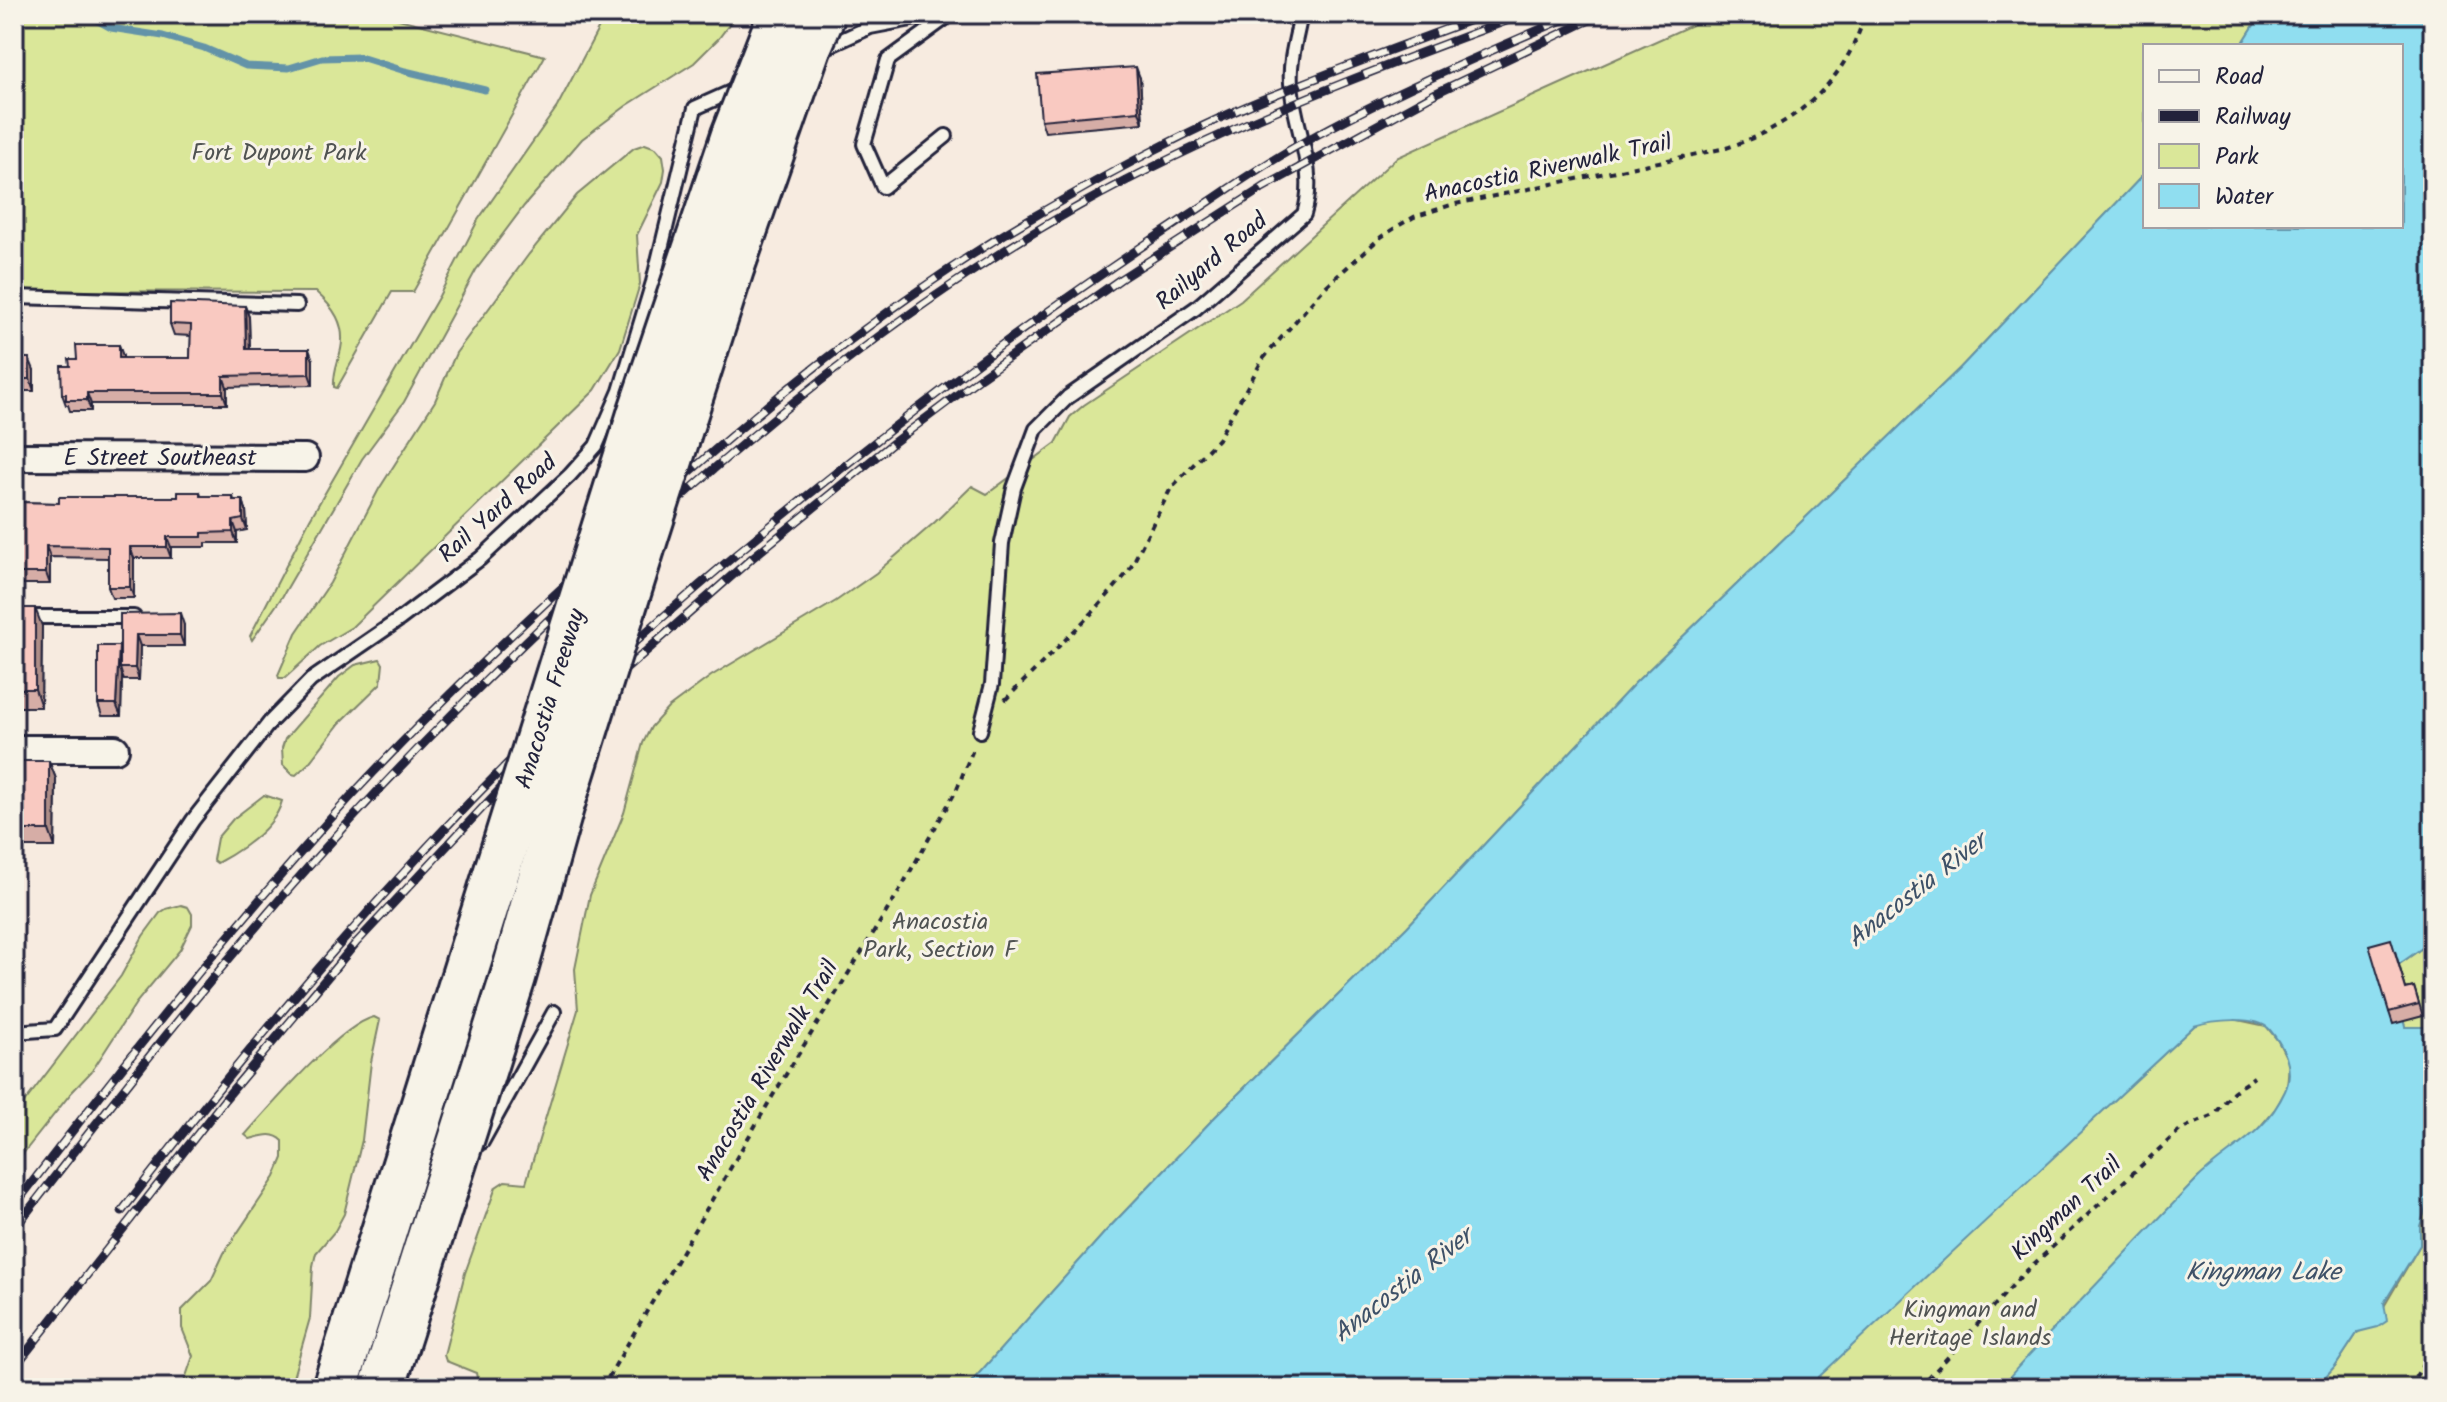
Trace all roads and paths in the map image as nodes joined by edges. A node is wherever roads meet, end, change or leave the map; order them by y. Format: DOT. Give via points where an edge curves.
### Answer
graph roads {
  1 [pos="781,14"];
  2 [pos="823,14"];
  3 [pos="938,14"];
  4 [pos="951,14"];
  5 [pos="1301,14"];
  6 [pos="1865,14"];
  7 [pos="789,65"];
  8 [pos="776,71"];
  9 [pos="946,136"];
  10 [pos="14,297"];
  11 [pos="297,305"];
  12 [pos="14,457"];
  13 [pos="305,458"];
  14 [pos="14,617"];
  15 [pos="154,617"];
  16 [pos="980,731"];
  17 [pos="14,749"];
  18 [pos="115,749"];
  19 [pos="554,1012"];
  20 [pos="14,1032"];
  21 [pos="2254,1077"];
  22 [pos="479,1148"];
  23 [pos="460,1188"];
  24 [pos="422,1268"];
  25 [pos="2433,1348"];
  26 [pos="335,1388"];
  27 [pos="382,1388"];
  28 [pos="602,1388"];
  29 [pos="1920,1388"];
  30 [pos="2409,1388"];
  1 -- 26 [label="highway, Anacostia Freeway, bridge" via="734,135 641,411"];
  2 -- 24 [label="highway, Anacostia Freeway, bridge" via="731,269 665,474"];
  3 -- 7 [label="lane" via="870,27"];
  4 -- 9 [label="lane" via="888,60 864,144 883,187"];
  5 -- 16 [label="lane, Railyard Road" via="1290,76 1310,176 1304,214 1196,308 1068,397 1036,429 1014,488 1002,543 992,684"];
  6 -- 16 [label="path, Anacostia Riverwalk Trail" via="1827,85 1778,127 1726,148 1433,210 1398,226 1367,249 1325,287 1263,359 1218,439 1171,488 1137,559 1117,587"];
  8 -- 20 [label="lane, Rail Yard Road" via="695,108 653,282 620,391 596,446 481,558 311,680 270,722 193,820 55,1029"];
  10 -- 11 [label="lane"];
  12 -- 13 [label="street, E Street Southeast"];
  14 -- 15 [label="lane"];
  16 -- 28 [label="path, Anacostia Riverwalk Trail" via="956,791 898,893"];
  17 -- 18 [label="street"];
  19 -- 22 [label="lane"];
  21 -- 29 [label="path, Kingman Trail" via="2214,1115 2180,1130 2022,1275"];
  23 -- 24 [label="lane"];
  24 -- 27 [label="highway, Anacostia Freeway, bridge"];
  25 -- 30 [label="path"];
}
